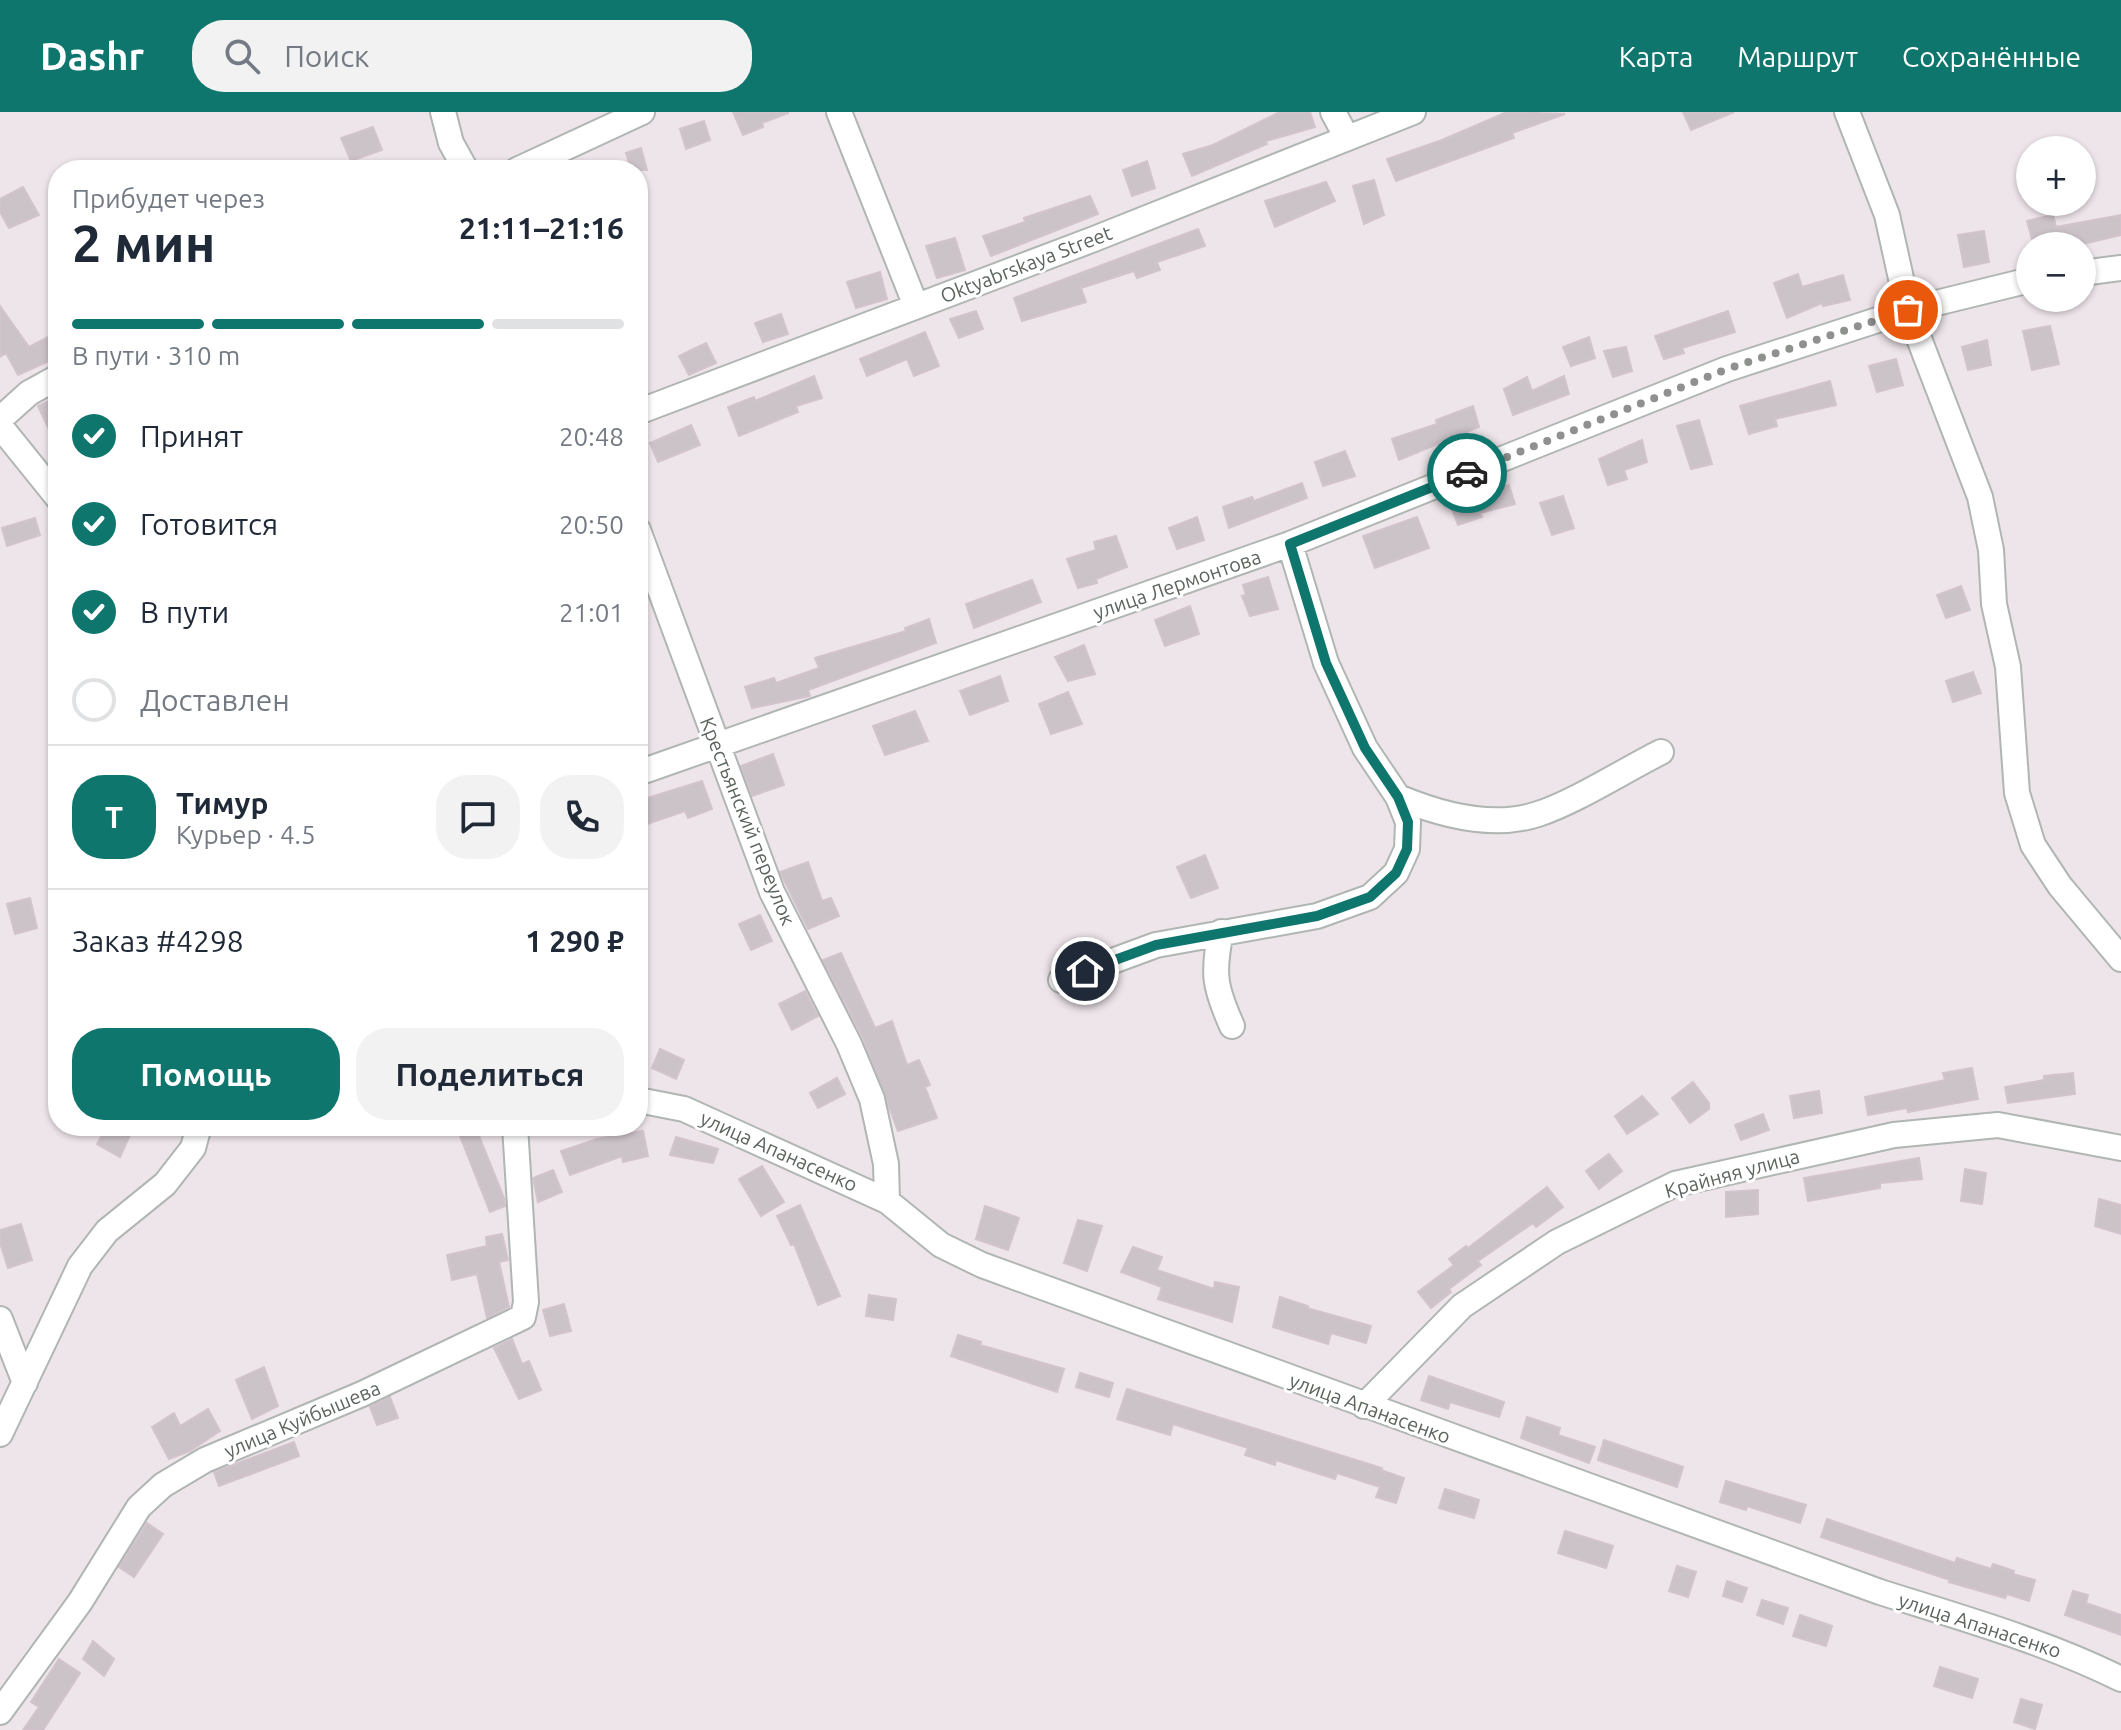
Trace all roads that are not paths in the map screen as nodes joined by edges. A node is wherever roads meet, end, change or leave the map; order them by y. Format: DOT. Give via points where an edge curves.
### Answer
graph roads {
  1 [pos="443,112"];
  2 [pos="642,112"];
  3 [pos="839,112"];
  4 [pos="1333,112"];
  5 [pos="1413,112"];
  6 [pos="1847,112"];
  7 [pos="1347,138"];
  8 [pos="460,160"];
  9 [pos="539,160"];
  10 [pos="2121,268"];
  11 [pos="2096,271"];
  12 [pos="2016,283"];
  13 [pos="916,306"];
  14 [pos="1908,310"];
  15 [pos="48,383"];
  16 [pos="648,408"];
  17 [pos="0,419"];
  18 [pos="0,426"];
  19 [pos="48,486"];
  20 [pos="1290,544"];
  21 [pos="648,557"];
  22 [pos="718,746"];
  23 [pos="1661,752"];
  24 [pos="648,770"];
  25 [pos="1398,797"];
  26 [pos="1221,932"];
  27 [pos="2121,959"];
  28 [pos="1061,980"];
  29 [pos="1232,1026"];
  30 [pos="648,1102"];
  31 [pos="196,1136"];
  32 [pos="516,1136"];
  33 [pos="2121,1148"];
  34 [pos="887,1201"];
  35 [pos="0,1319"];
  36 [pos="25,1383"];
  37 [pos="1364,1406"];
  38 [pos="0,1434"];
  39 [pos="2121,1679"];
  40 [pos="0,1712"];
  1 -- 8 [label="street"];
  2 -- 9 [label="street"];
  3 -- 13 [label="street"];
  4 -- 7 [label="street"];
  5 -- 7 [label="street, Oktyabrskaya Street"];
  6 -- 14 [label="street" via="1887,215"];
  7 -- 13 [label="street, Oktyabrskaya Street"];
  10 -- 11 [label="street"];
  12 -- 14 [label="street, улица Лермонтова"];
  13 -- 16 [label="street, Oktyabrskaya Street"];
  14 -- 20 [label="street, улица Лермонтова" via="1727,369"];
  14 -- 27 [label="street" via="1980,497 2008,667 2017,793 2033,845"];
  15 -- 17 [label="street"];
  18 -- 19 [label="street"];
  20 -- 22 [label="street, улица Лермонтова"];
  20 -- 25 [label="street" via="1326,663 1365,748"];
  21 -- 22 [label="street, Крестьянский переулок"];
  22 -- 24 [label="street, улица Лермонтова"];
  22 -- 34 [label="street, Крестьянский переулок" via="772,892 872,1099 886,1164"];
  23 -- 25 [label="street" via="1540,814 1516,819 1467,818 1430,811"];
  25 -- 26 [label="street" via="1408,822 1407,849 1396,873 1370,897 1317,916"];
  26 -- 28 [label="street" via="1156,945"];
  26 -- 29 [label="street" via="1217,991"];
  30 -- 34 [label="street, улица Апанасенко" via="684,1109"];
  31 -- 36 [label="street" via="165,1184 107,1231 80,1266"];
  32 -- 40 [label="street, улица Куйбышева" via="523,1317 362,1394 205,1460 163,1485 139,1507 80,1602"];
  33 -- 37 [label="street, Крайняя улица" via="1998,1125 1894,1135 1675,1184 1557,1242 1462,1306"];
  34 -- 37 [label="street, улица Апанасенко" via="941,1245 982,1265"];
  35 -- 36 [label="street"];
  36 -- 38 [label="street"];
  37 -- 39 [label="street, улица Апанасенко" via="1880,1592 2028,1639"];
}
